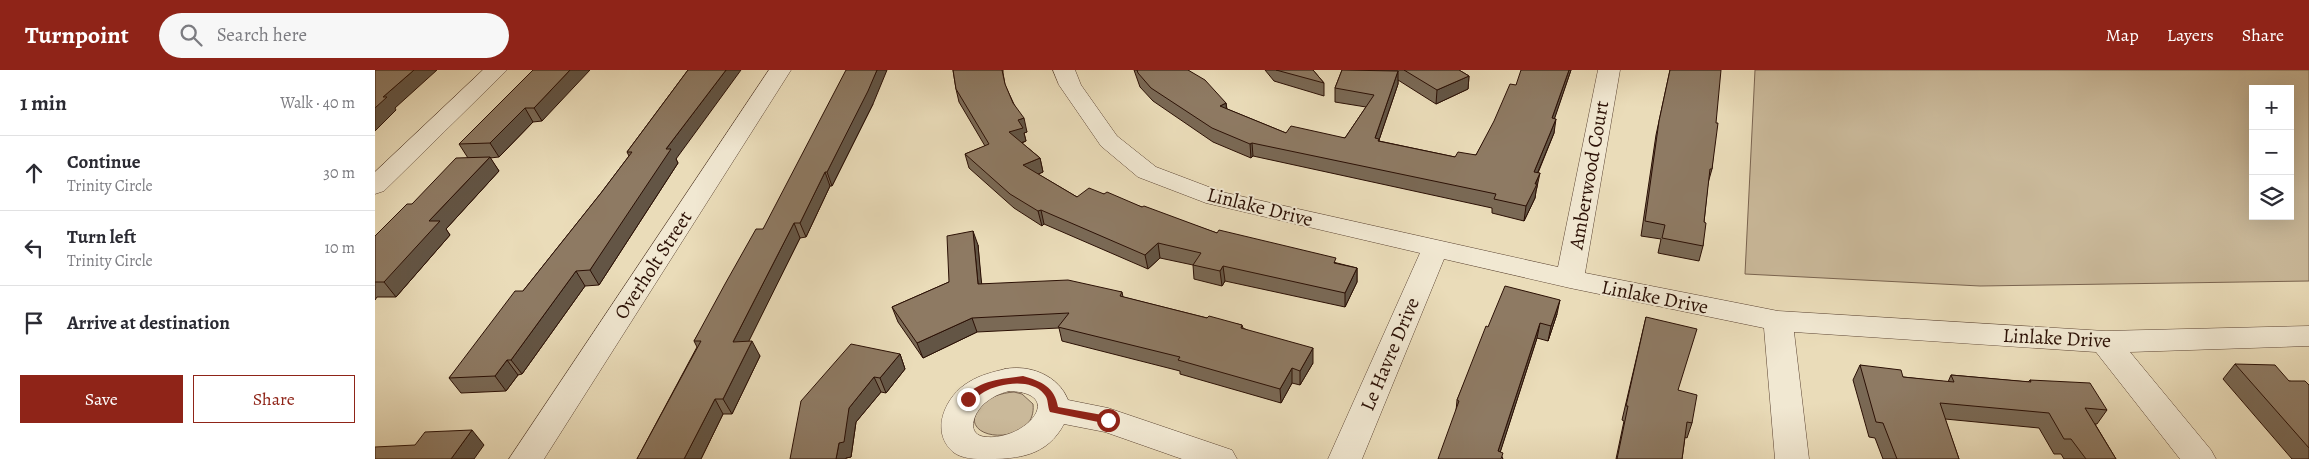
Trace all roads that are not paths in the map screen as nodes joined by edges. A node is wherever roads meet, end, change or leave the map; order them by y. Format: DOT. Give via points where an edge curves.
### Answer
graph roads {
  1 [pos="496,70"];
  2 [pos="780,70"];
  3 [pos="1064,70"];
  4 [pos="1609,70"];
  5 [pos="375,186"];
  6 [pos="1435,249"];
  7 [pos="1570,280"];
  8 [pos="1777,321"];
  9 [pos="2309,336"];
  10 [pos="2105,342"];
  11 [pos="1053,410"];
  12 [pos="526,459"];
  13 [pos="1220,459"];
  14 [pos="1345,459"];
  15 [pos="1792,459"];
  16 [pos="2199,459"];
  1 -- 5 [label="street"];
  2 -- 12 [label="street, Overholt Street"];
  3 -- 6 [label="street, Linlake Drive" via="1070,85 1109,141 1147,172 1215,198"];
  4 -- 7 [label="street, Amberwood Court"];
  6 -- 7 [label="street, Linlake Drive"];
  6 -- 14 [label="street, Le Havre Drive"];
  7 -- 8 [label="street, Linlake Drive"];
  8 -- 10 [label="street, Linlake Drive"];
  8 -- 15 [label="street"];
  9 -- 10 [label="street, Linlake Drive"];
  10 -- 16 [label="street"];
  11 -- 13 [label="street" via="1108,420"];
}
